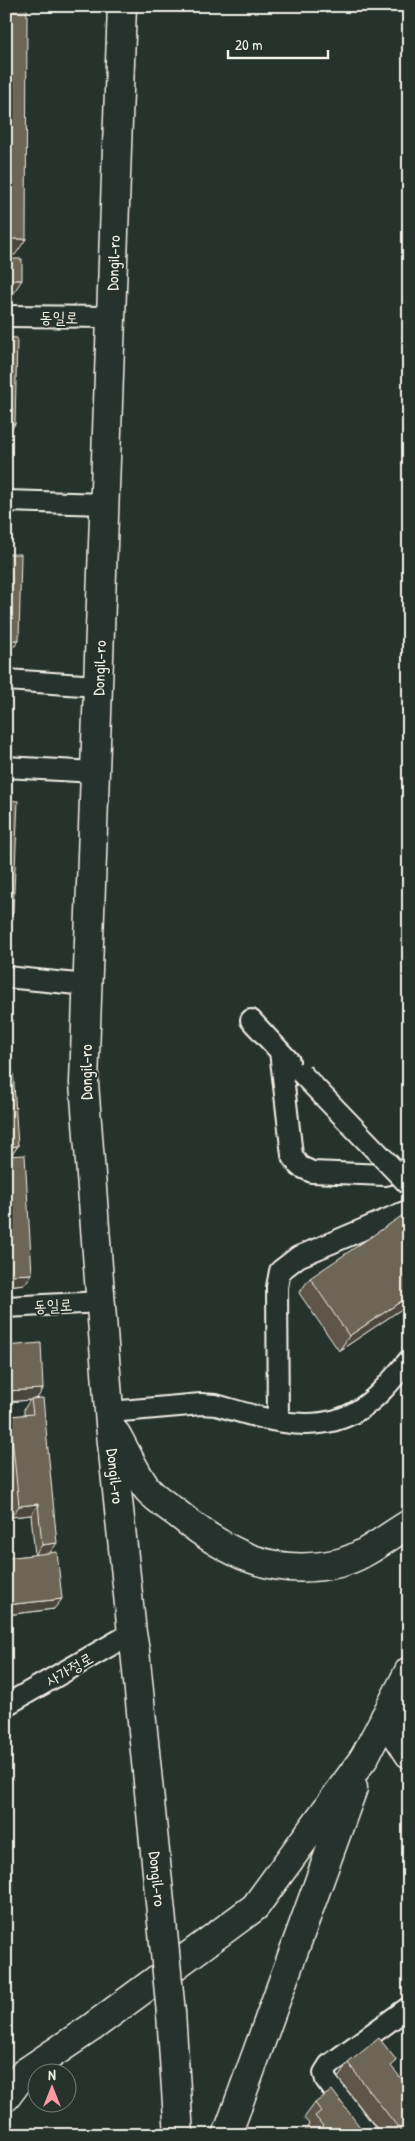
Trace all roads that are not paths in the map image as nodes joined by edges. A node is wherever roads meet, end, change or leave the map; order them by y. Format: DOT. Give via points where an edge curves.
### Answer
graph roads {
  1 [pos="122,6"];
  2 [pos="6,316"];
  3 [pos="111,317"];
  4 [pos="6,501"];
  5 [pos="104,504"];
  6 [pos="6,680"];
  7 [pos="98,686"];
  8 [pos="6,767"];
  9 [pos="95,772"];
  10 [pos="6,976"];
  11 [pos="87,985"];
  12 [pos="251,1020"];
  13 [pos="280,1051"];
  14 [pos="409,1169"];
  15 [pos="409,1185"];
  16 [pos="409,1210"];
  17 [pos="101,1302"];
  18 [pos="6,1307"];
  19 [pos="409,1360"];
  20 [pos="110,1418"];
  21 [pos="278,1420"];
  22 [pos="409,1524"];
  23 [pos="134,1642"];
  24 [pos="409,1671"];
  25 [pos="6,1705"];
  26 [pos="384,1717"];
  27 [pos="409,1754"];
  28 [pos="364,1758"];
  29 [pos="409,2007"];
  30 [pos="6,2098"];
  31 [pos="179,2135"];
  32 [pos="227,2135"];
  33 [pos="368,2135"];
  1 -- 3 [label="main road, Dongil-ro"];
  2 -- 3 [label="lane, 동일로"];
  3 -- 5 [label="main road, Dongil-ro"];
  4 -- 5 [label="lane"];
  5 -- 7 [label="main road, Dongil-ro"];
  6 -- 7 [label="lane"];
  7 -- 9 [label="main road, Dongil-ro"];
  8 -- 9 [label="lane"];
  9 -- 11 [label="main road, Dongil-ro"];
  10 -- 11 [label="lane"];
  11 -- 17 [label="main road, Dongil-ro" via="84,1083"];
  12 -- 13 [label="lane"];
  13 -- 14 [label="lane" via="292,1155 298,1166 312,1172 371,1175"];
  13 -- 15 [label="lane, bridge"];
  16 -- 21 [label="lane" via="298,1256 280,1271 277,1287"];
  17 -- 18 [label="lane, 동일로"];
  17 -- 20 [label="main road, Dongil-ro"];
  19 -- 21 [label="lane" via="360,1409 328,1424 305,1425"];
  20 -- 21 [label="lane" via="201,1404"];
  20 -- 22 [label="main road" via="149,1491 196,1528 244,1558 274,1566 306,1568 341,1562 366,1551"];
  20 -- 23 [label="main road, Dongil-ro"];
  23 -- 25 [label="lane, 사가정로"];
  23 -- 31 [label="main road, Dongil-ro, bridge" via="171,2013"];
  24 -- 26 [label="main road"];
  26 -- 27 [label="main road"];
  26 -- 28 [label="main road"];
  28 -- 30 [label="main road" via="255,1907 24,2074"];
  28 -- 32 [label="main road"];
  29 -- 33 [label="lane" via="326,2068 324,2074"];
}
